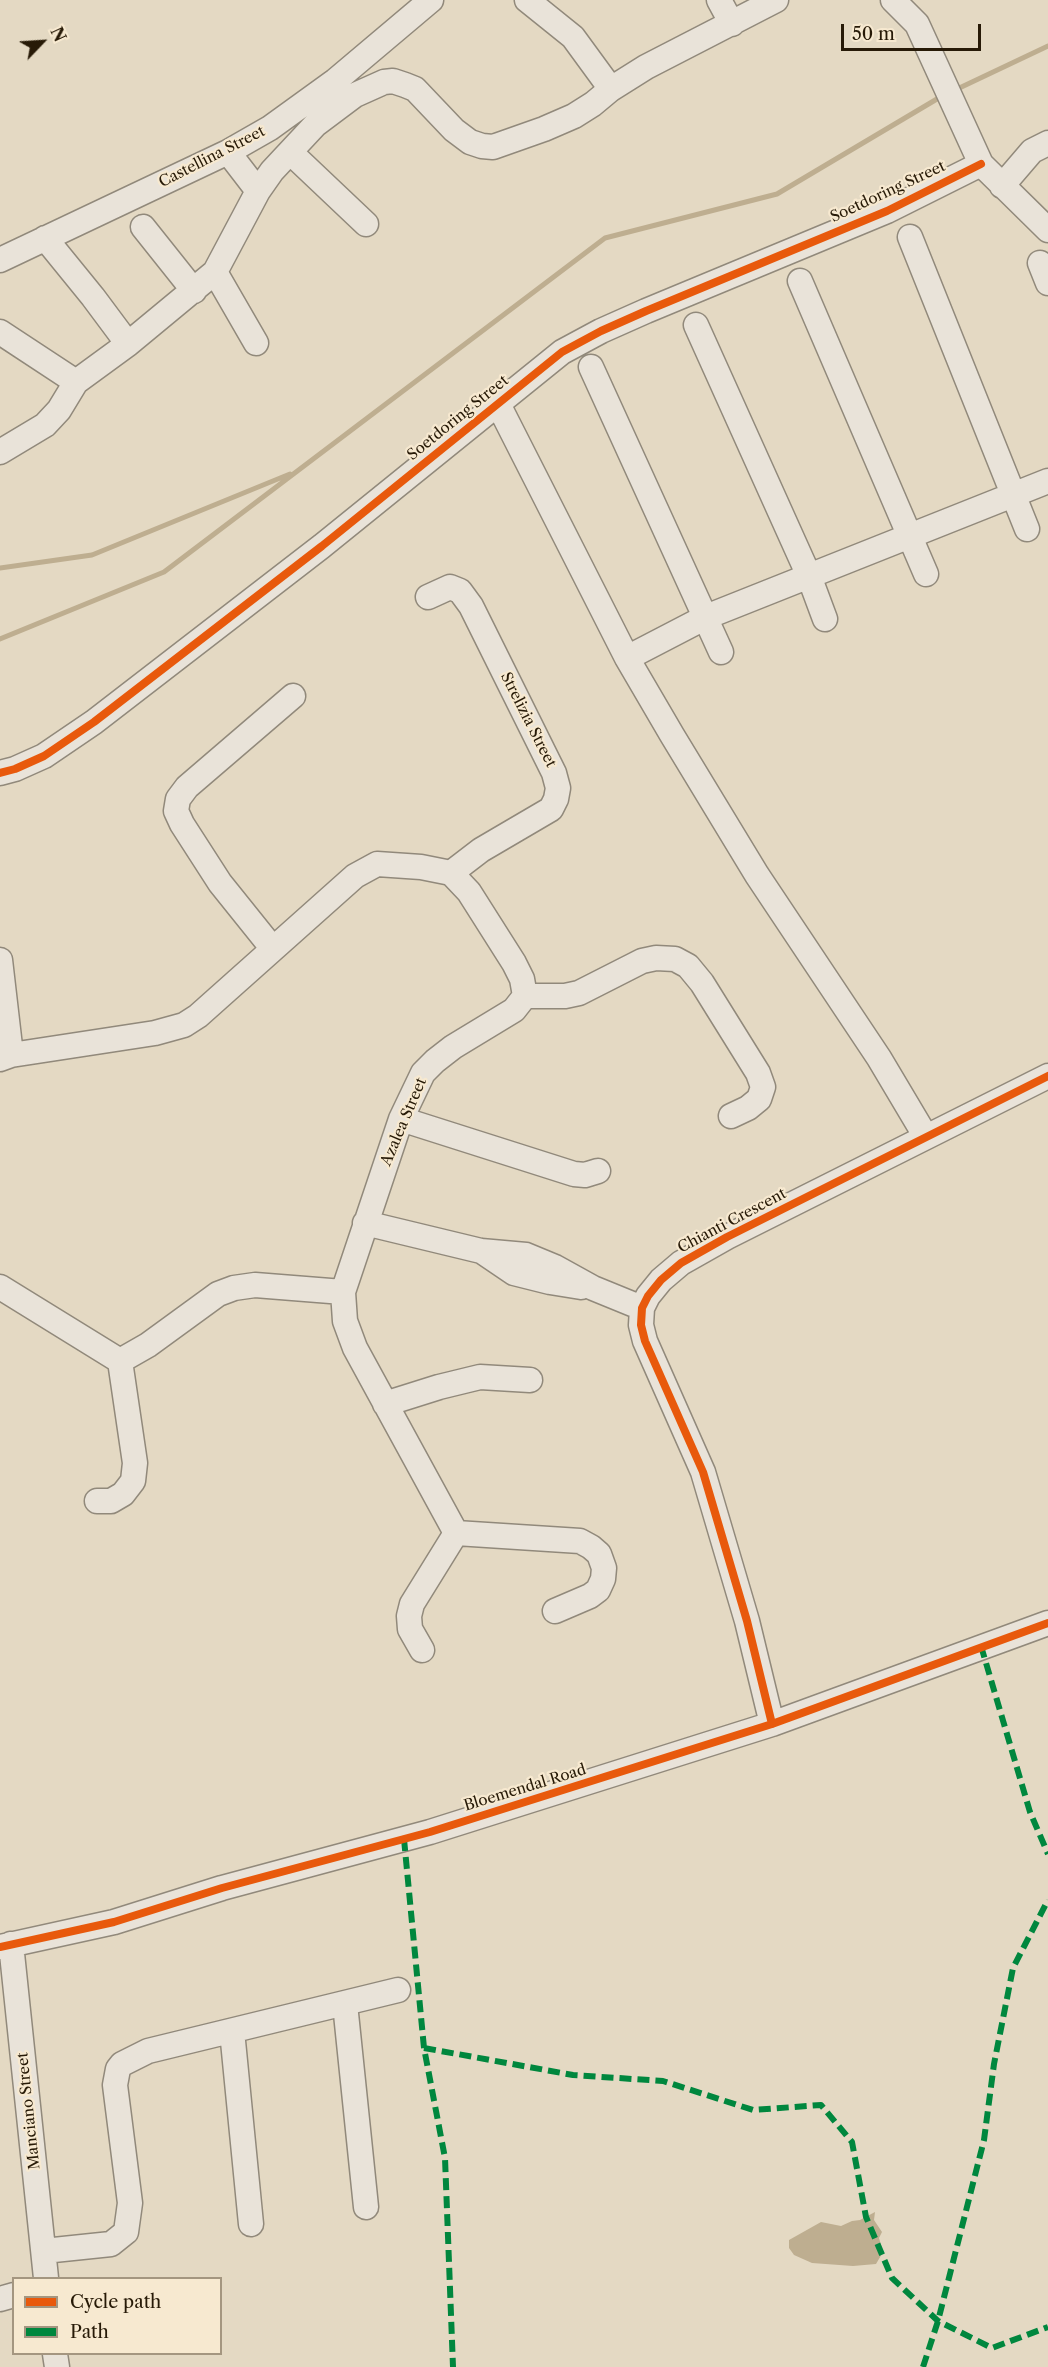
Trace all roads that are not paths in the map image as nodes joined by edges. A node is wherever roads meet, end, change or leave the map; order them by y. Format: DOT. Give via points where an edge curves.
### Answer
graph roads {
  1 [pos="431,0"];
  2 [pos="527,0"];
  3 [pos="720,0"];
  4 [pos="776,0"];
  5 [pos="893,0"];
  6 [pos="732,24"];
  7 [pos="611,89"];
  8 [pos="1048,143"];
  9 [pos="228,152"];
  10 [pos="290,152"];
  11 [pos="981,164"];
  12 [pos="1002,186"];
  13 [pos="258,191"];
  14 [pos="366,224"];
  15 [pos="143,227"];
  16 [pos="1048,230"];
  17 [pos="910,237"];
  18 [pos="45,238"];
  19 [pos="0,260"];
  20 [pos="215,272"];
  21 [pos="800,281"];
  22 [pos="194,291"];
  23 [pos="696,325"];
  24 [pos="0,332"];
  25 [pos="256,343"];
  26 [pos="128,344"];
  27 [pos="591,367"];
  28 [pos="76,382"];
  29 [pos="497,402"];
  30 [pos="0,452"];
  31 [pos="1048,481"];
  32 [pos="1013,495"];
  33 [pos="1027,529"];
  34 [pos="911,535"];
  35 [pos="926,574"];
  36 [pos="809,576"];
  37 [pos="428,597"];
  38 [pos="706,617"];
  39 [pos="825,619"];
  40 [pos="721,652"];
  41 [pos="627,658"];
  42 [pos="293,696"];
  43 [pos="0,773"];
  44 [pos="451,873"];
  45 [pos="273,949"];
  46 [pos="0,960"];
  47 [pos="525,996"];
  48 [pos="6,1057"];
  49 [pos="1048,1076"];
  50 [pos="731,1116"];
  51 [pos="401,1119"];
  52 [pos="926,1137"];
  53 [pos="598,1171"];
  54 [pos="365,1223"];
  55 [pos="0,1287"];
  56 [pos="343,1292"];
  57 [pos="642,1308"];
  58 [pos="120,1361"];
  59 [pos="530,1380"];
  60 [pos="386,1404"];
  61 [pos="97,1501"];
  62 [pos="456,1533"];
  63 [pos="555,1611"];
  64 [pos="1048,1623"];
  65 [pos="422,1650"];
  66 [pos="772,1724"];
  67 [pos="5,1945"];
  68 [pos="398,1990"];
  69 [pos="345,2004"];
  70 [pos="232,2031"];
  71 [pos="366,2207"];
  72 [pos="251,2224"];
  73 [pos="44,2251"];
  74 [pos="46,2277"];
  1 -- 9 [label="street, Castellina Street" via="299,108"];
  2 -- 7 [label="street" via="573,37"];
  3 -- 6 [label="street"];
  4 -- 6 [label="street"];
  5 -- 11 [label="street" via="917,24"];
  6 -- 7 [label="street"];
  7 -- 10 [label="street" via="574,116 494,147 470,141 454,130 416,89 384,82 355,96 315,125"];
  8 -- 12 [label="street" via="1032,152"];
  9 -- 13 [label="street"];
  9 -- 18 [label="street, Castellina Street"];
  10 -- 13 [label="street"];
  10 -- 14 [label="street"];
  11 -- 12 [label="street"];
  11 -- 29 [label="street, Soetdoring Street" via="887,211 601,331 562,352"];
  12 -- 16 [label="street"];
  13 -- 20 [label="street"];
  15 -- 22 [label="street"];
  17 -- 32 [label="street"];
  18 -- 19 [label="street, Castellina Street"];
  18 -- 26 [label="street"];
  20 -- 22 [label="street"];
  20 -- 25 [label="street"];
  21 -- 34 [label="street"];
  22 -- 26 [label="street"];
  23 -- 36 [label="street"];
  24 -- 28 [label="street"];
  26 -- 28 [label="street"];
  27 -- 38 [label="street"];
  28 -- 30 [label="street" via="45,425"];
  29 -- 41 [label="street"];
  29 -- 43 [label="street, Soetdoring Street" via="322,546 94,722 44,756"];
  31 -- 32 [label="street"];
  32 -- 33 [label="street"];
  32 -- 34 [label="street"];
  34 -- 35 [label="street"];
  34 -- 36 [label="street"];
  36 -- 38 [label="street"];
  36 -- 39 [label="street"];
  37 -- 44 [label="street, Strelizia Street" via="450,587 460,591 471,606 555,773 558,788 551,809 481,850"];
  38 -- 40 [label="street"];
  38 -- 41 [label="street"];
  41 -- 52 [label="street" via="757,875 879,1058"];
  42 -- 45 [label="street" via="188,787 178,799 176,811 220,883"];
  44 -- 45 [label="street" via="387,864 367,868"];
  44 -- 47 [label="street" via="468,892 514,963"];
  45 -- 48 [label="street" via="184,1025"];
  46 -- 48 [label="street"];
  47 -- 50 [label="street" via="572,995 642,961 675,958 702,983 763,1087 759,1099"];
  47 -- 51 [label="street, Azalea Street" via="514,1010 435,1061 423,1073"];
  49 -- 52 [label="street, Chianti Crescent"];
  51 -- 53 [label="street" via="574,1174"];
  51 -- 54 [label="street, Azalea Street"];
  52 -- 57 [label="street, Chianti Crescent" via="681,1263 661,1280"];
  54 -- 56 [label="street, Azalea Street"];
  54 -- 57 [label="street" via="481,1251 514,1273 592,1288"];
  55 -- 58 [label="street"];
  56 -- 58 [label="street" via="255,1285 234,1288 218,1294"];
  56 -- 60 [label="street" via="345,1321 355,1348"];
  57 -- 66 [label="street" via="645,1341 703,1472 747,1621"];
  58 -- 61 [label="street" via="135,1463 133,1481 111,1501"];
  59 -- 60 [label="street" via="480,1377"];
  60 -- 62 [label="street"];
  62 -- 63 [label="street" via="580,1541 591,1547 599,1554 604,1568 598,1590"];
  62 -- 65 [label="street" via="412,1604 410,1629"];
  64 -- 66 [label="street, Bloemendal Road"];
  66 -- 67 [label="street, Bloemendal Road" via="430,1832 222,1888 114,1922"];
  67 -- 73 [label="street, Manciano Street"];
  68 -- 69 [label="street"];
  69 -- 70 [label="street"];
  69 -- 71 [label="street"];
  70 -- 72 [label="street"];
  70 -- 73 [label="street" via="148,2051 122,2064 115,2085 130,2203 126,2232 111,2244"];
  73 -- 74 [label="street, Manciano Street"];
}
